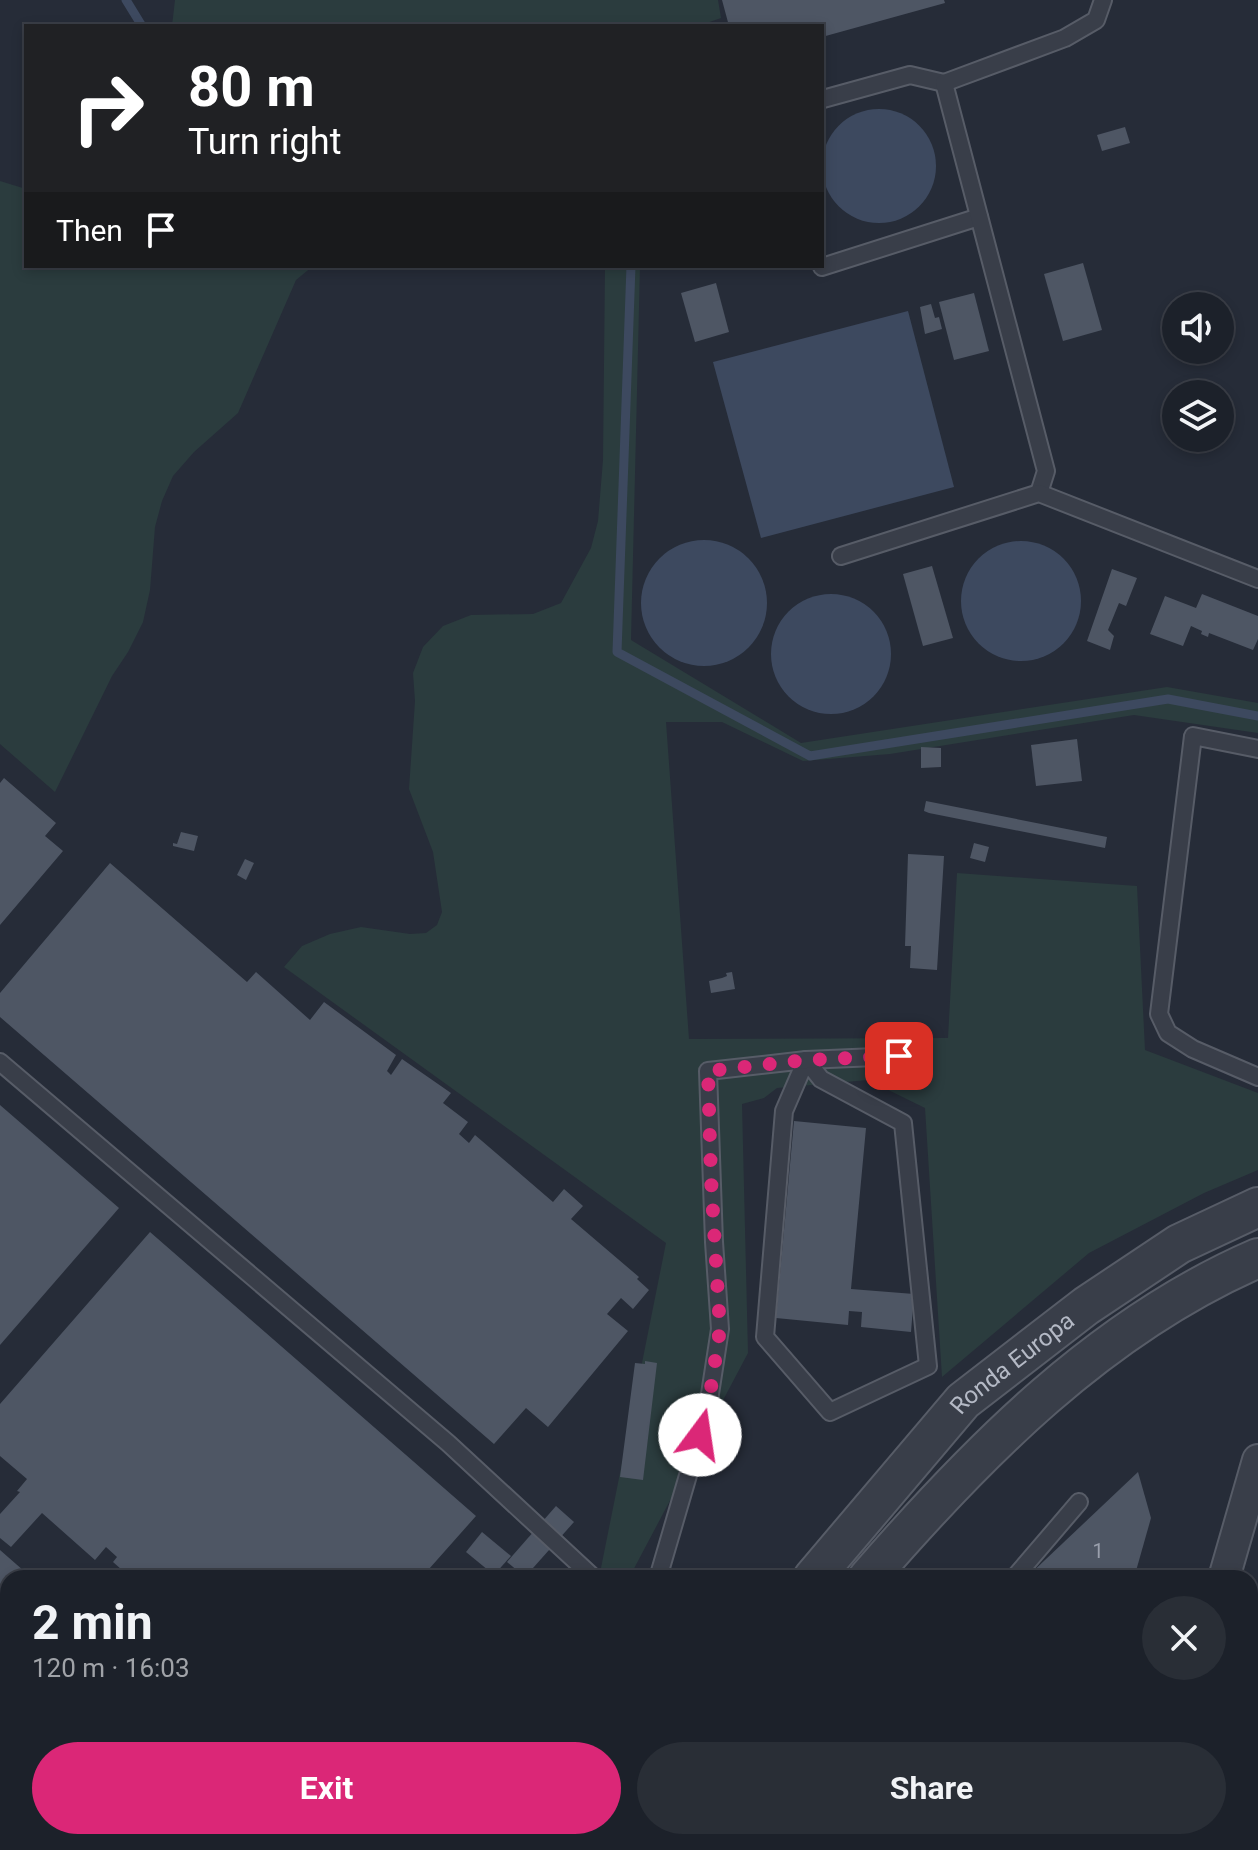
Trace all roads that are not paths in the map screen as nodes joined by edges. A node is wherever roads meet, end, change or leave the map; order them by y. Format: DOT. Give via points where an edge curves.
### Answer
graph roads {
  1 [pos="1103,0"];
  2 [pos="944,83"];
  3 [pos="824,99"];
  4 [pos="979,217"];
  5 [pos="824,266"];
  6 [pos="1039,493"];
  7 [pos="841,556"];
  8 [pos="1258,579"];
  9 [pos="1258,749"];
  10 [pos="899,1056"];
  11 [pos="806,1060"];
  12 [pos="0,1062"];
  13 [pos="1258,1077"];
  14 [pos="1258,1207"];
  15 [pos="1258,1258"];
  16 [pos="1258,1460"];
  17 [pos="1079,1502"];
  18 [pos="585,1570"];
  19 [pos="660,1570"];
  20 [pos="820,1570"];
  21 [pos="875,1570"];
  22 [pos="1021,1570"];
  23 [pos="1226,1570"];
  1 -- 2 [label="lane" via="1096,20 1065,38"];
  2 -- 3 [label="lane" via="910,75"];
  2 -- 4 [label="lane"];
  4 -- 5 [label="lane"];
  4 -- 6 [label="lane" via="1046,471"];
  6 -- 7 [label="lane"];
  6 -- 8 [label="lane"];
  9 -- 13 [label="lane" via="1193,736 1159,1014 1168,1033 1193,1049"];
  10 -- 11 [label="lane"];
  11 -- 11 [label="lane" via="821,1079 903,1123 928,1366 830,1412 765,1337 784,1111"];
  11 -- 19 [label="lane" via="708,1071 720,1329 708,1407"];
  12 -- 18 [label="lane" via="448,1443"];
  14 -- 20 [label="street, Ronda Europa" via="1179,1244 1086,1306 963,1401"];
  15 -- 21 [label="street, Ronda Europa" via="1149,1317 1029,1408"];
  16 -- 23 [label="street"];
  17 -- 22 [label="lane"];
}
